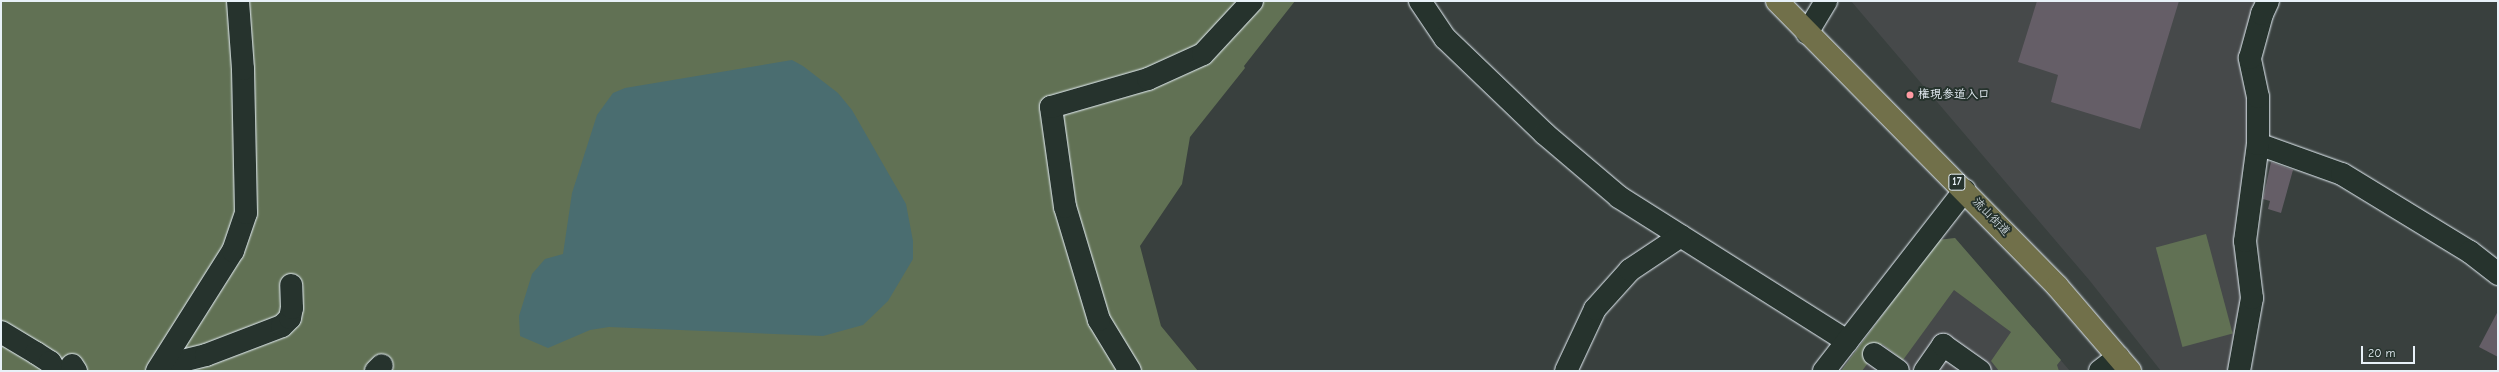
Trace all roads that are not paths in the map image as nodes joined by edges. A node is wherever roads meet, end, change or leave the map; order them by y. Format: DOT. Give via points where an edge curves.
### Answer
graph roads {
  1 [pos="238,1"];
  2 [pos="1252,1"];
  3 [pos="1420,1"];
  4 [pos="1777,1"];
  5 [pos="1826,1"];
  6 [pos="2268,1"];
  7 [pos="1807,33"];
  8 [pos="2258,144"];
  9 [pos="1965,190"];
  10 [pos="1681,236"];
  11 [pos="2498,274"];
  12 [pos="291,285"];
  13 [pos="1,332"];
  14 [pos="1847,341"];
  15 [pos="1874,354"];
  16 [pos="2124,364"];
  17 [pos="68,369"];
  18 [pos="160,369"];
  19 [pos="1130,371"];
  20 [pos="1566,371"];
  21 [pos="1824,371"];
  22 [pos="1898,371"];
  23 [pos="1925,371"];
  24 [pos="1980,371"];
  25 [pos="2100,371"];
  26 [pos="2238,371"];
  1 -- 18 [label="street" via="243,69 246,213 233,250"];
  2 -- 19 [label="street" via="1203,54 1148,79 1051,107 1067,215 1099,320"];
  3 -- 10 [label="street" via="1445,38 1546,134 1619,197"];
  4 -- 7 [label="main road, 流山街道 / 17"];
  5 -- 7 [label="street"];
  6 -- 8 [label="street" via="2250,58 2258,97"];
  7 -- 9 [label="main road, 流山街道 / 17"];
  8 -- 11 [label="street" via="2342,174 2470,252"];
  8 -- 26 [label="street" via="2245,241 2252,298"];
  9 -- 14 [label="street"];
  9 -- 16 [label="main road, 流山街道 / 17" via="2057,286"];
  10 -- 14 [label="street"];
  10 -- 20 [label="street" via="1630,270 1595,309"];
  12 -- 18 [label="street" via="290,318 282,326 206,355"];
  13 -- 17 [label="street" via="50,362"];
  14 -- 21 [label="street"];
  15 -- 22 [label="street"];
  16 -- 25 [label="street"];
  23 -- 24 [label="street" via="1943,344"];
}
